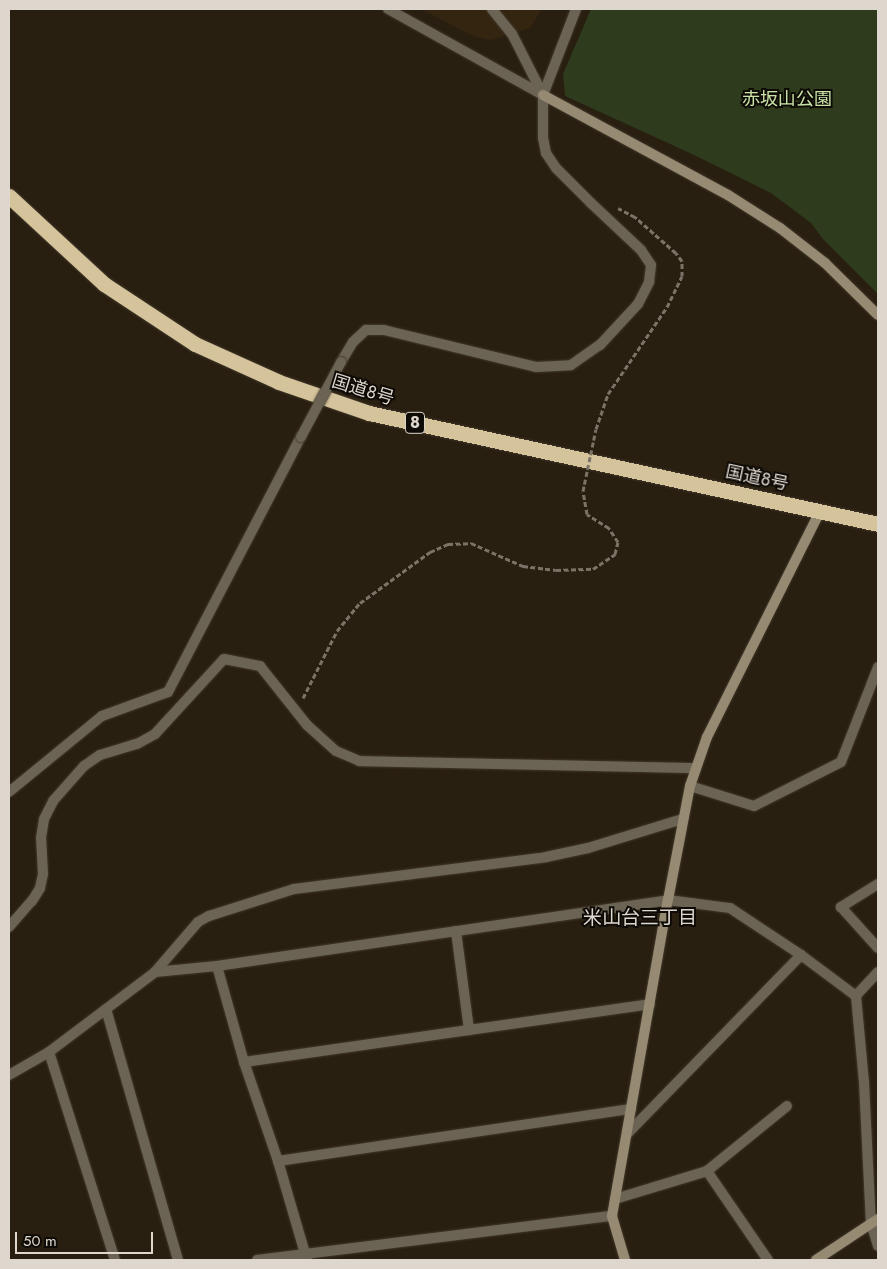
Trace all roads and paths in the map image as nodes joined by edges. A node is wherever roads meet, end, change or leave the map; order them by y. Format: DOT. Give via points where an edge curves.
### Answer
graph roads {
  1 [pos="388,9"];
  2 [pos="492,9"];
  3 [pos="576,9"];
  4 [pos="543,95"];
  5 [pos="9,196"];
  6 [pos="878,314"];
  7 [pos="596,429"];
  8 [pos="820,511"];
  9 [pos="878,524"];
  10 [pos="878,667"];
  11 [pos="297,710"];
  12 [pos="696,768"];
  13 [pos="690,786"];
  14 [pos="9,792"];
  15 [pos="683,820"];
  16 [pos="878,884"];
  17 [pos="668,900"];
  18 [pos="9,927"];
  19 [pos="456,931"];
  20 [pos="878,948"];
  21 [pos="801,955"];
  22 [pos="217,966"];
  23 [pos="155,972"];
  24 [pos="878,972"];
  25 [pos="856,996"];
  26 [pos="650,1004"];
  27 [pos="106,1009"];
  28 [pos="469,1030"];
  29 [pos="49,1052"];
  30 [pos="244,1062"];
  31 [pos="9,1075"];
  32 [pos="787,1106"];
  33 [pos="632,1108"];
  34 [pos="627,1134"];
  35 [pos="278,1161"];
  36 [pos="707,1171"];
  37 [pos="615,1200"];
  38 [pos="612,1216"];
  39 [pos="875,1221"];
  40 [pos="878,1246"];
  41 [pos="306,1258"];
  42 [pos="115,1260"];
  43 [pos="178,1260"];
  44 [pos="257,1260"];
  45 [pos="625,1260"];
  46 [pos="768,1260"];
  47 [pos="816,1260"];
  1 -- 4 [label="street"];
  2 -- 4 [label="street" via="512,34"];
  3 -- 4 [label="street"];
  4 -- 6 [label="street" via="728,195 780,228 825,263"];
  4 -- 14 [label="street, bridge" via="546,153 556,168 642,250 651,265 649,282 638,304 600,345 572,365 536,367 384,330 366,330 341,362 168,692 102,716"];
  5 -- 8 [label="highway, 国道8号 / 8" via="104,284 195,344 279,382 369,413"];
  7 -- 11 [label="path, bridge" via="583,491 588,514 609,528 618,542 615,554 593,569 556,570 523,566 471,543 448,544 430,552 360,603 337,631"];
  8 -- 9 [label="highway, 国道8号 / 8"];
  8 -- 12 [label="street" via="706,737"];
  10 -- 13 [label="street" via="841,762 754,806"];
  11 -- 12 [label="street" via="307,725 336,751 359,761"];
  11 -- 18 [label="street" via="260,666 224,659 155,734 92,760 53,801 44,819 41,838 43,874 40,888"];
  12 -- 13 [label="street"];
  13 -- 15 [label="street"];
  15 -- 17 [label="street"];
  15 -- 23 [label="street" via="546,857 294,889 198,922"];
  16 -- 20 [label="street" via="841,907"];
  17 -- 19 [label="street"];
  17 -- 21 [label="street" via="730,908"];
  17 -- 26 [label="street"];
  19 -- 22 [label="street"];
  19 -- 28 [label="street"];
  21 -- 25 [label="street"];
  21 -- 34 [label="street"];
  22 -- 23 [label="street"];
  22 -- 30 [label="street"];
  23 -- 27 [label="street"];
  24 -- 25 [label="street"];
  25 -- 39 [label="street"];
  26 -- 28 [label="street"];
  26 -- 33 [label="street"];
  27 -- 29 [label="street"];
  27 -- 43 [label="street"];
  28 -- 30 [label="street"];
  29 -- 31 [label="street"];
  29 -- 42 [label="street"];
  30 -- 35 [label="street"];
  32 -- 36 [label="street"];
  33 -- 34 [label="street"];
  33 -- 35 [label="street"];
  34 -- 37 [label="street"];
  35 -- 41 [label="street"];
  36 -- 37 [label="street"];
  36 -- 46 [label="street"];
  37 -- 38 [label="street"];
  38 -- 41 [label="street"];
  38 -- 45 [label="street"];
  39 -- 40 [label="street"];
  39 -- 47 [label="street"];
  41 -- 44 [label="street"];
}
